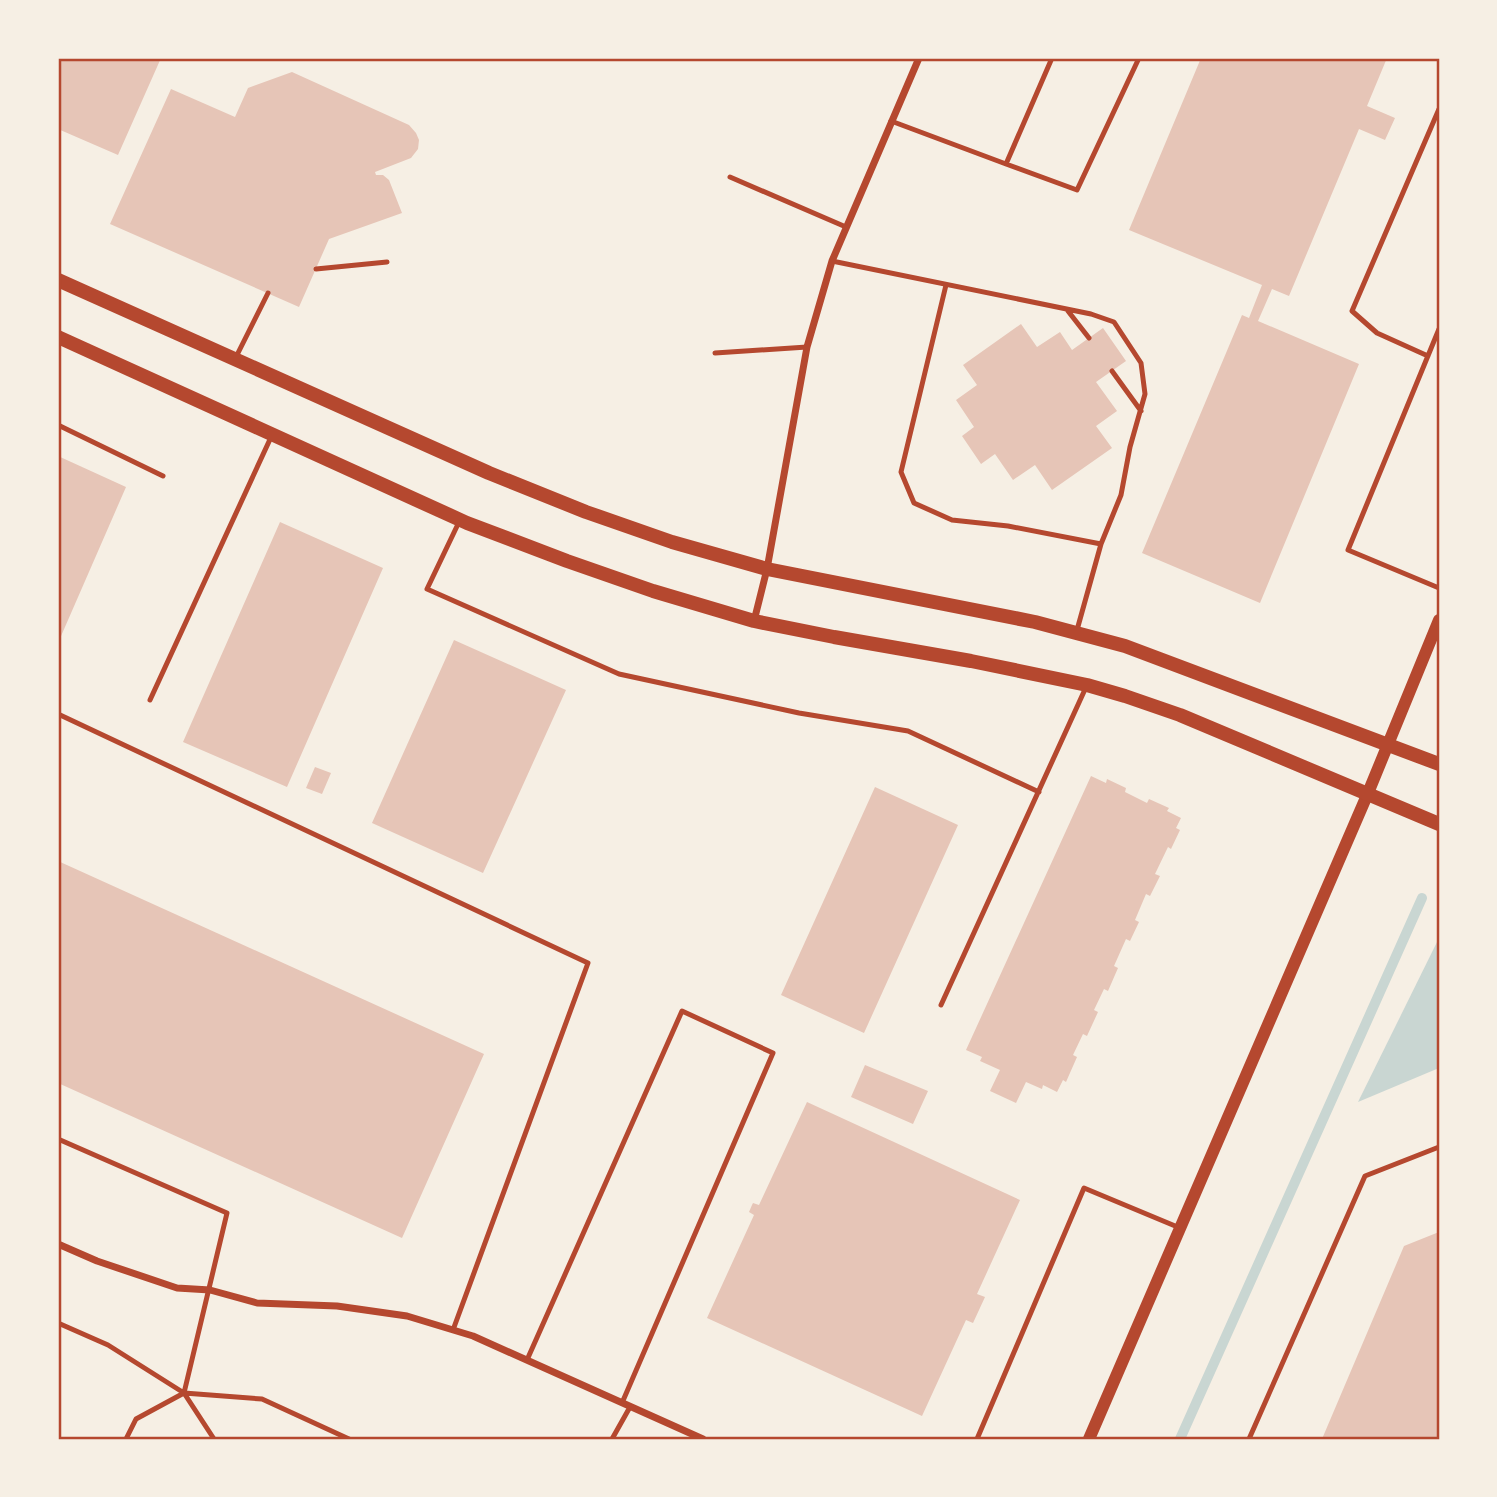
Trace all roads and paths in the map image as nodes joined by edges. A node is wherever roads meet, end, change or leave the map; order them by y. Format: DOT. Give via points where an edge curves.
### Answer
graph roads {
  1 [pos="919,58"];
  2 [pos="1052,58"];
  3 [pos="1139,58"];
  4 [pos="1439,109"];
  5 [pos="891,121"];
  6 [pos="1006,164"];
  7 [pos="730,177"];
  8 [pos="846,227"];
  9 [pos="832,261"];
  10 [pos="387,262"];
  11 [pos="316,269"];
  12 [pos="58,280"];
  13 [pos="946,285"];
  14 [pos="268,293"];
  15 [pos="1068,311"];
  16 [pos="1439,329"];
  17 [pos="58,337"];
  18 [pos="1088,338"];
  19 [pos="807,347"];
  20 [pos="715,353"];
  21 [pos="1429,356"];
  22 [pos="235,360"];
  23 [pos="1112,371"];
  24 [pos="1140,411"];
  25 [pos="58,425"];
  26 [pos="273,433"];
  27 [pos="163,476"];
  28 [pos="460,519"];
  29 [pos="1101,544"];
  30 [pos="767,569"];
  31 [pos="1439,588"];
  32 [pos="1439,620"];
  33 [pos="754,621"];
  34 [pos="1077,633"];
  35 [pos="1087,685"];
  36 [pos="150,700"];
  37 [pos="58,714"];
  38 [pos="1388,743"];
  39 [pos="1439,764"];
  40 [pos="1039,792"];
  41 [pos="1367,793"];
  42 [pos="1439,824"];
  43 [pos="941,1005"];
  44 [pos="58,1139"];
  45 [pos="1439,1147"];
  46 [pos="1180,1228"];
  47 [pos="58,1244"];
  48 [pos="210,1290"];
  49 [pos="58,1323"];
  50 [pos="453,1330"];
  51 [pos="527,1360"];
  52 [pos="184,1393"];
  53 [pos="626,1405"];
  54 [pos="127,1439"];
  55 [pos="214,1439"];
  56 [pos="349,1439"];
  57 [pos="612,1439"];
  58 [pos="703,1439"];
  59 [pos="977,1439"];
  60 [pos="1088,1439"];
  61 [pos="1249,1439"];
  1 -- 5 [label="street"];
  2 -- 6 [label="lane"];
  3 -- 6 [label="lane" via="1077,190"];
  4 -- 21 [label="lane" via="1352,312 1377,333"];
  5 -- 6 [label="lane"];
  5 -- 8 [label="street"];
  7 -- 8 [label="lane"];
  8 -- 9 [label="street"];
  9 -- 13 [label="lane"];
  9 -- 19 [label="street"];
  10 -- 11 [label="lane"];
  12 -- 22 [label="main road"];
  13 -- 15 [label="lane"];
  13 -- 29 [label="lane" via="901,472 914,503 952,520"];
  14 -- 22 [label="lane"];
  15 -- 18 [label="lane"];
  15 -- 24 [label="lane" via="1115,322 1141,363 1145,394"];
  16 -- 21 [label="lane"];
  17 -- 26 [label="main road"];
  19 -- 20 [label="lane"];
  19 -- 30 [label="street"];
  21 -- 31 [label="lane" via="1348,550"];
  22 -- 30 [label="main road" via="586,512"];
  23 -- 24 [label="lane"];
  24 -- 29 [label="lane" via="1121,495"];
  25 -- 27 [label="lane"];
  26 -- 28 [label="main road"];
  26 -- 36 [label="lane"];
  28 -- 33 [label="main road" via="653,591"];
  28 -- 40 [label="lane" via="427,589 619,674 799,713 908,730"];
  29 -- 34 [label="lane"];
  30 -- 33 [label="street"];
  30 -- 34 [label="main road"];
  32 -- 38 [label="street"];
  33 -- 35 [label="main road"];
  34 -- 38 [label="main road" via="1125,646"];
  35 -- 40 [label="lane"];
  35 -- 41 [label="main road" via="1180,715"];
  37 -- 50 [label="lane" via="588,963"];
  38 -- 39 [label="main road"];
  38 -- 41 [label="street"];
  40 -- 43 [label="lane"];
  41 -- 42 [label="main road"];
  41 -- 46 [label="street"];
  44 -- 48 [label="lane" via="227,1213"];
  45 -- 61 [label="lane" via="1365,1176"];
  46 -- 59 [label="lane" via="1084,1188"];
  46 -- 60 [label="street"];
  47 -- 48 [label="street" via="177,1288"];
  48 -- 50 [label="street" via="257,1303 337,1306 407,1316"];
  48 -- 52 [label="lane"];
  49 -- 52 [label="lane" via="108,1345"];
  50 -- 51 [label="street"];
  51 -- 53 [label="street"];
  51 -- 53 [label="lane" via="682,1011 773,1053"];
  52 -- 54 [label="lane" via="136,1419"];
  52 -- 55 [label="lane"];
  52 -- 56 [label="lane" via="262,1399"];
  53 -- 57 [label="lane"];
  53 -- 58 [label="street"];
}
